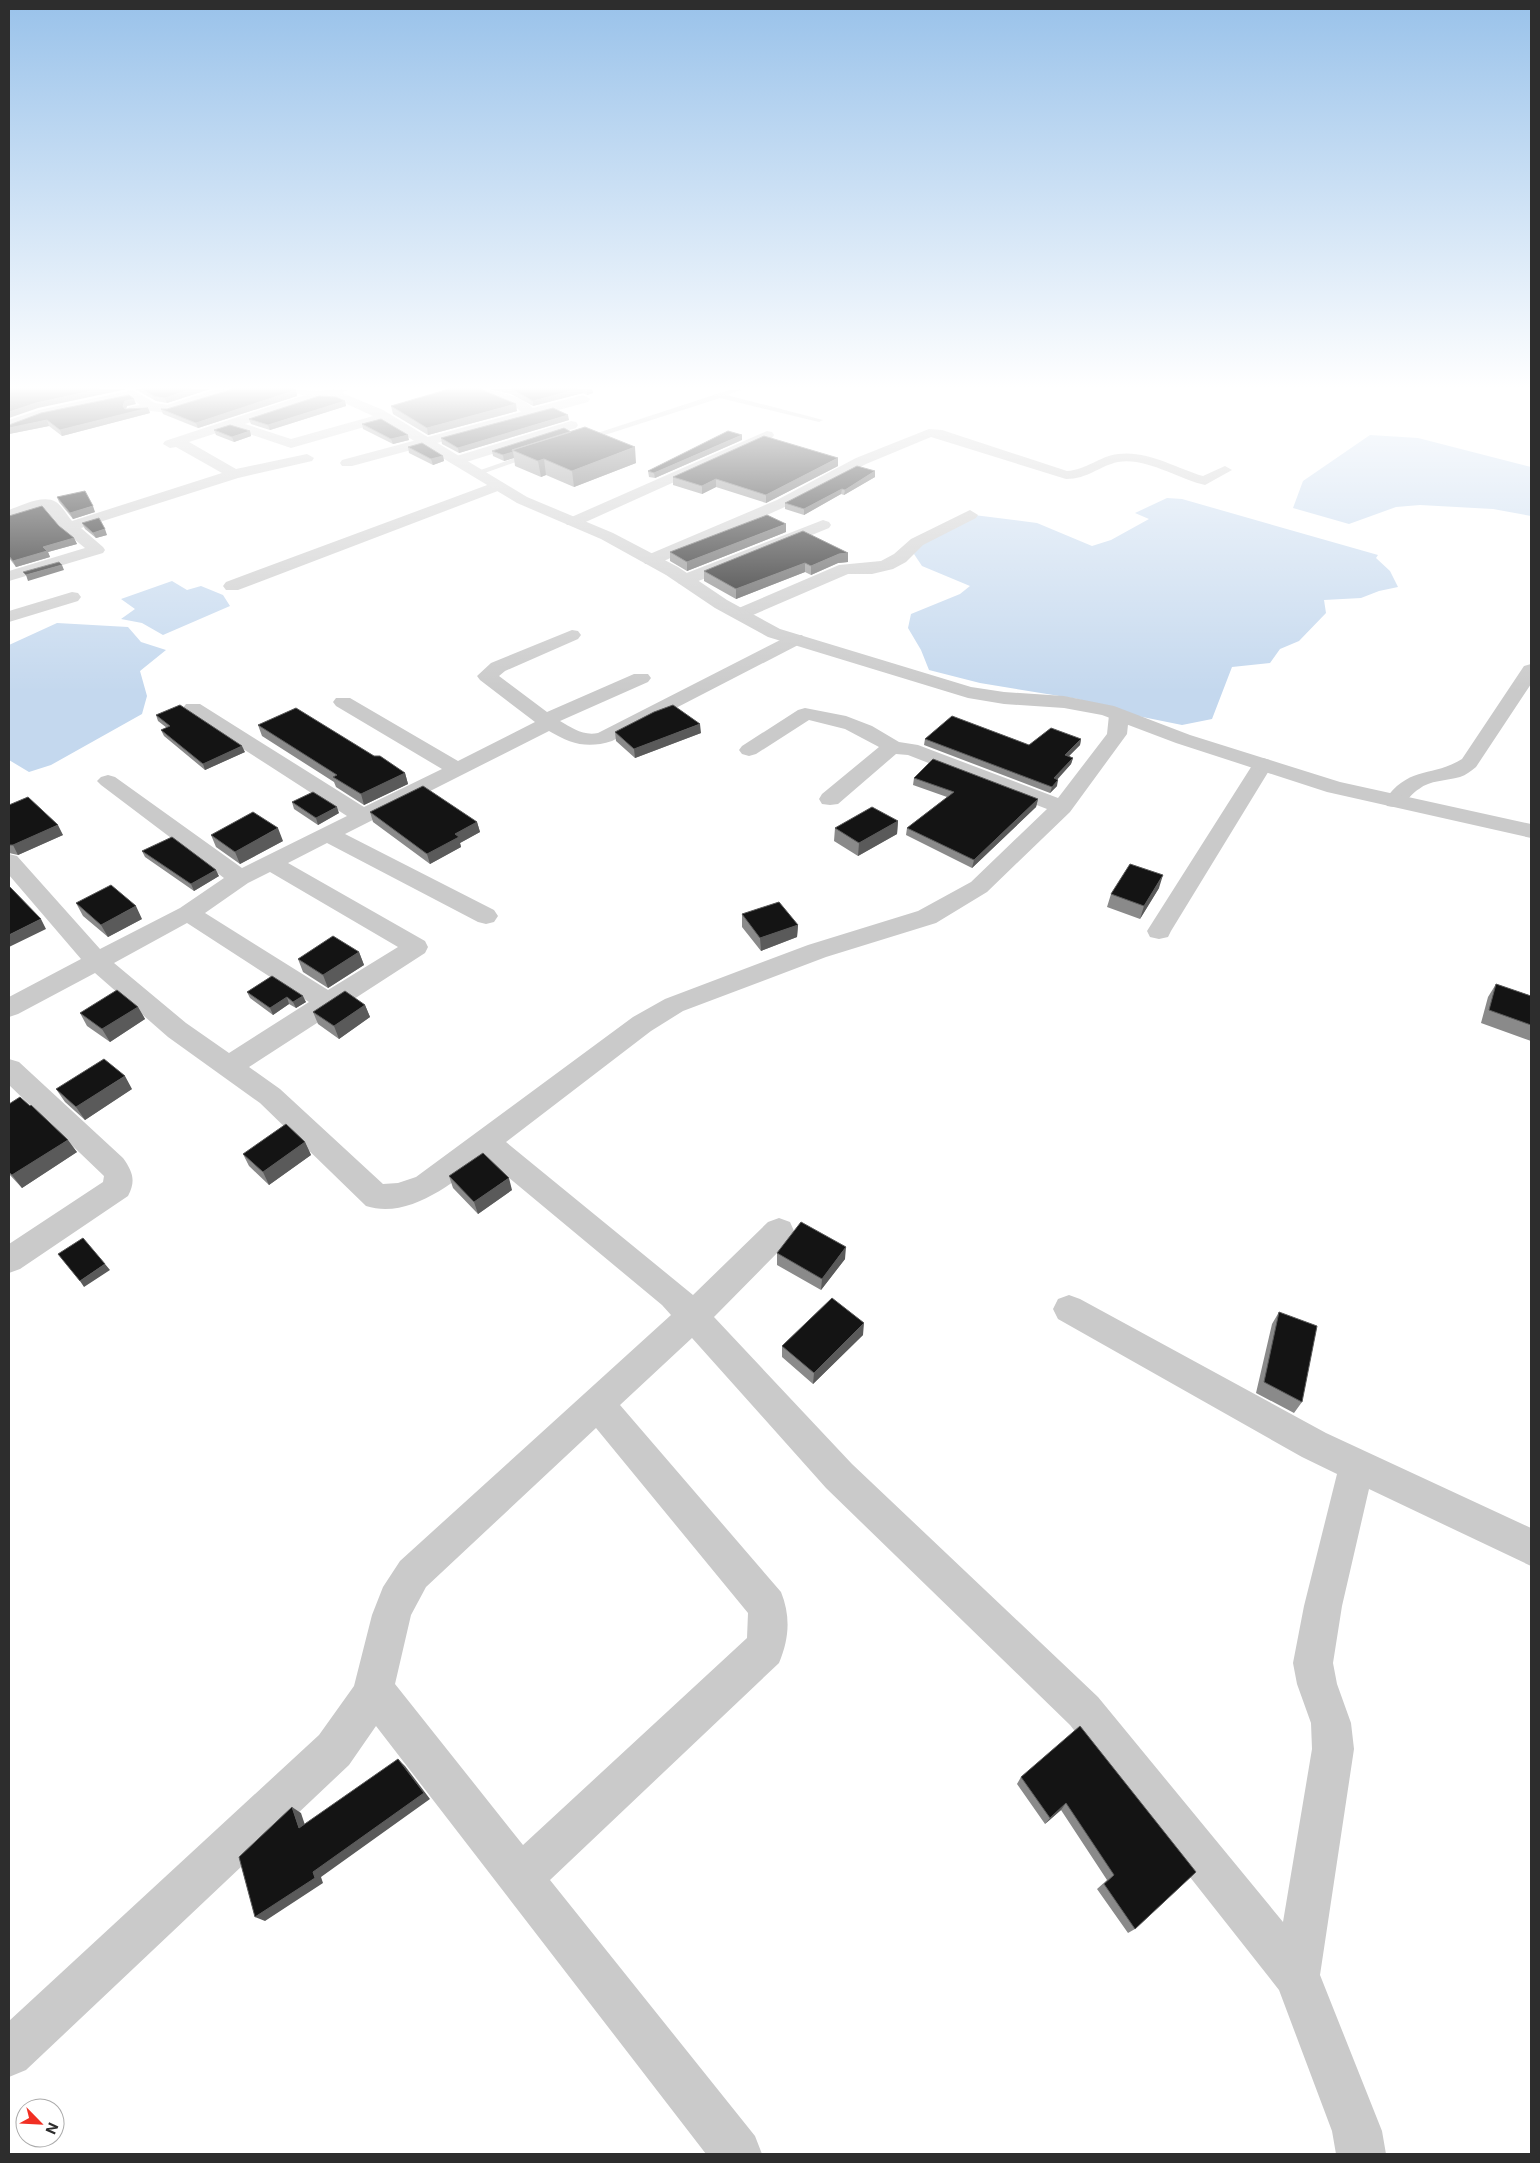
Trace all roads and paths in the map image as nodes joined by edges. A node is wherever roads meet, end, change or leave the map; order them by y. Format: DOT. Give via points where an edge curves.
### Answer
graph roads {
  1 [pos="184,490"];
  2 [pos="488,490"];
  3 [pos="505,490"];
  4 [pos="645,490"];
  5 [pos="807,490"];
  6 [pos="9,515"];
  7 [pos="970,515"];
  8 [pos="574,522"];
  9 [pos="823,526"];
  10 [pos="69,527"];
  11 [pos="651,560"];
  12 [pos="9,576"];
  13 [pos="684,580"];
  14 [pos="232,586"];
  15 [pos="72,597"];
  16 [pos="11,614"];
  17 [pos="740,614"];
  18 [pos="572,635"];
  19 [pos="796,639"];
  20 [pos="1531,670"];
  21 [pos="641,678"];
  22 [pos="343,702"];
  23 [pos="193,708"];
  24 [pos="1119,715"];
  25 [pos="547,722"];
  26 [pos="894,748"];
  27 [pos="749,750"];
  28 [pos="1263,764"];
  29 [pos="457,769"];
  30 [pos="108,781"];
  31 [pos="830,799"];
  32 [pos="1395,801"];
  33 [pos="1062,807"];
  34 [pos="362,816"];
  35 [pos="1531,831"];
  36 [pos="327,834"];
  37 [pos="9,861"];
  38 [pos="271,863"];
  39 [pos="240,878"];
  40 [pos="188,913"];
  41 [pos="486,916"];
  42 [pos="1159,931"];
  43 [pos="96,961"];
  44 [pos="328,1002"];
  45 [pos="9,1008"];
  46 [pos="229,1067"];
  47 [pos="15,1083"];
  48 [pos="486,1142"];
  49 [pos="779,1231"];
  50 [pos="9,1260"];
  51 [pos="1069,1309"];
  52 [pos="692,1316"];
  53 [pos="598,1404"];
  54 [pos="1357,1466"];
  55 [pos="1531,1547"];
  56 [pos="373,1689"];
  57 [pos="520,1878"];
  58 [pos="1298,1975"];
  59 [pos="9,2053"];
  60 [pos="736,2154"];
  61 [pos="1361,2154"];
  1 -- 10 [label="street"];
  2 -- 14 [label="street"];
  3 -- 8 [label="street"];
  4 -- 8 [label="street"];
  5 -- 11 [label="street"];
  6 -- 10 [label="street" via="50,505"];
  7 -- 17 [label="street" via="917,542 887,565 872,569 845,568"];
  8 -- 11 [label="street"];
  9 -- 13 [label="street"];
  10 -- 12 [label="street" via="97,550"];
  11 -- 13 [label="street"];
  13 -- 17 [label="street"];
  15 -- 16 [label="street"];
  17 -- 19 [label="street" via="774,633"];
  18 -- 25 [label="street" via="498,666 487,676"];
  19 -- 24 [label="street" via="968,692 1064,702"];
  19 -- 25 [label="street" via="591,742 578,739"];
  20 -- 32 [label="street" via="1469,763 1455,772 1426,777 1411,784"];
  21 -- 25 [label="street"];
  22 -- 29 [label="street"];
  23 -- 34 [label="street"];
  24 -- 28 [label="street"];
  24 -- 33 [label="street" via="1117,734"];
  25 -- 29 [label="street"];
  26 -- 27 [label="street" via="876,735 816,714 805,714"];
  26 -- 31 [label="street"];
  26 -- 33 [label="street" via="911,749"];
  28 -- 32 [label="street" via="1335,787"];
  28 -- 42 [label="street"];
  29 -- 34 [label="street"];
  30 -- 39 [label="street"];
  32 -- 35 [label="street"];
  33 -- 48 [label="street" via="979,887 927,917 817,951 674,1004 538,1100"];
  34 -- 36 [label="street"];
  36 -- 38 [label="street"];
  36 -- 41 [label="street"];
  37 -- 43 [label="street"];
  38 -- 39 [label="street"];
  38 -- 44 [label="street" via="416,947"];
  39 -- 40 [label="street"];
  40 -- 43 [label="street"];
  40 -- 44 [label="street"];
  43 -- 45 [label="street"];
  43 -- 46 [label="street" via="177,1030"];
  44 -- 46 [label="street"];
  46 -- 48 [label="street" via="270,1096 377,1197 398,1195 426,1186"];
  47 -- 50 [label="street" via="113,1166 119,1175 117,1188"];
  48 -- 52 [label="street" via="673,1295"];
  49 -- 52 [label="street"];
  51 -- 54 [label="street"];
  52 -- 53 [label="street"];
  52 -- 58 [label="street" via="839,1476 1084,1711"];
  53 -- 56 [label="street" via="403,1586 395,1601"];
  53 -- 57 [label="street" via="767,1606 769,1628 765,1649"];
  54 -- 55 [label="street"];
  54 -- 58 [label="street" via="1323,1606 1313,1663 1331,1723 1333,1749"];
  56 -- 57 [label="street"];
  56 -- 59 [label="street" via="352,1729 334,1750"];
  57 -- 60 [label="street"];
  58 -- 61 [label="street" via="1357,2131"];
}
